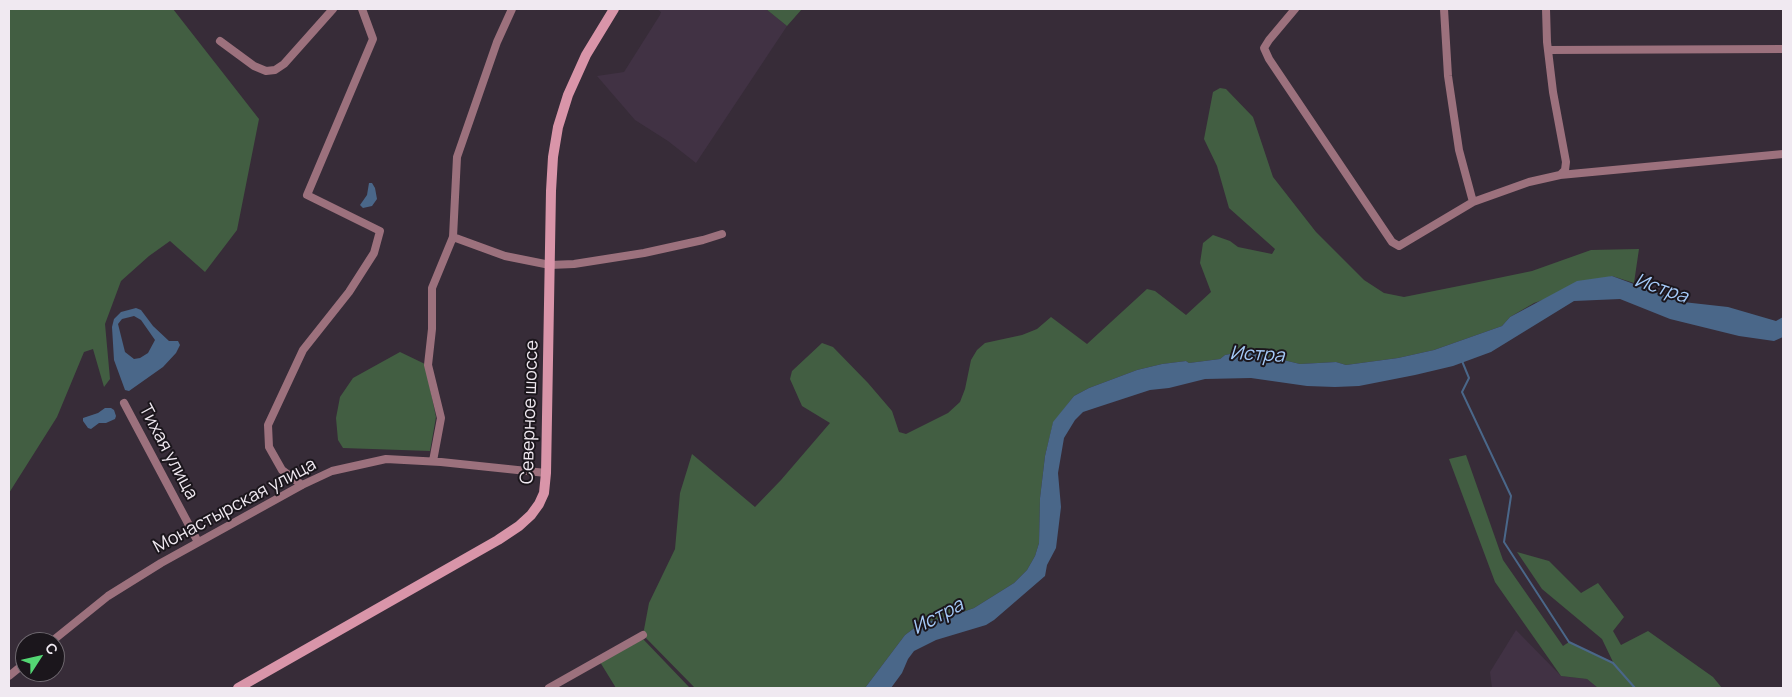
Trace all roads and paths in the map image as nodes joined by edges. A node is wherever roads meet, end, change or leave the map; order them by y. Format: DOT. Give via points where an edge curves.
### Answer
graph roads {
  1 [pos="333,9"];
  2 [pos="362,9"];
  3 [pos="512,9"];
  4 [pos="614,9"];
  5 [pos="1294,9"];
  6 [pos="1444,9"];
  7 [pos="1546,9"];
  8 [pos="220,41"];
  9 [pos="1783,49"];
  10 [pos="1548,50"];
  11 [pos="1783,154"];
  12 [pos="1560,175"];
  13 [pos="1473,202"];
  14 [pos="722,234"];
  15 [pos="453,236"];
  16 [pos="550,265"];
  17 [pos="124,403"];
  18 [pos="434,461"];
  19 [pos="546,473"];
  20 [pos="302,485"];
  21 [pos="198,542"];
  22 [pos="63,632"];
  23 [pos="643,635"];
  24 [pos="238,688"];
  25 [pos="549,688"];
  1 -- 8 [label="street" via="275,70 266,71 254,66"];
  2 -- 20 [label="street" via="373,39 306,195 380,230 374,253 303,350 268,425 269,447 277,462 282,470"];
  3 -- 15 [label="street" via="496,42 457,157"];
  4 -- 16 [label="main road, Северное шоссе" via="586,55 568,94 558,127 551,191"];
  5 -- 13 [label="street" via="1264,48 1266,54 1392,242 1399,246 1404,244"];
  6 -- 13 [label="street" via="1448,76 1459,150"];
  7 -- 10 [label="street"];
  9 -- 10 [label="street"];
  10 -- 12 [label="street" via="1552,92 1566,162 1566,170"];
  11 -- 12 [label="street"];
  12 -- 13 [label="street" via="1528,182"];
  14 -- 16 [label="street" via="644,253"];
  15 -- 16 [label="street" via="505,256"];
  15 -- 18 [label="street" via="432,288 428,365 441,418"];
  16 -- 19 [label="main road, Северное шоссе"];
  17 -- 21 [label="street, Тихая улица"];
  18 -- 19 [label="street, Монастырская улица"];
  18 -- 20 [label="street, Монастырская улица" via="386,460 332,471"];
  19 -- 24 [label="main road, Северное шоссе" via="544,493 531,515 519,526"];
  20 -- 21 [label="street, Монастырская улица"];
  21 -- 22 [label="street, Монастырская улица" via="108,596"];
  23 -- 25 [label="street"];
}
